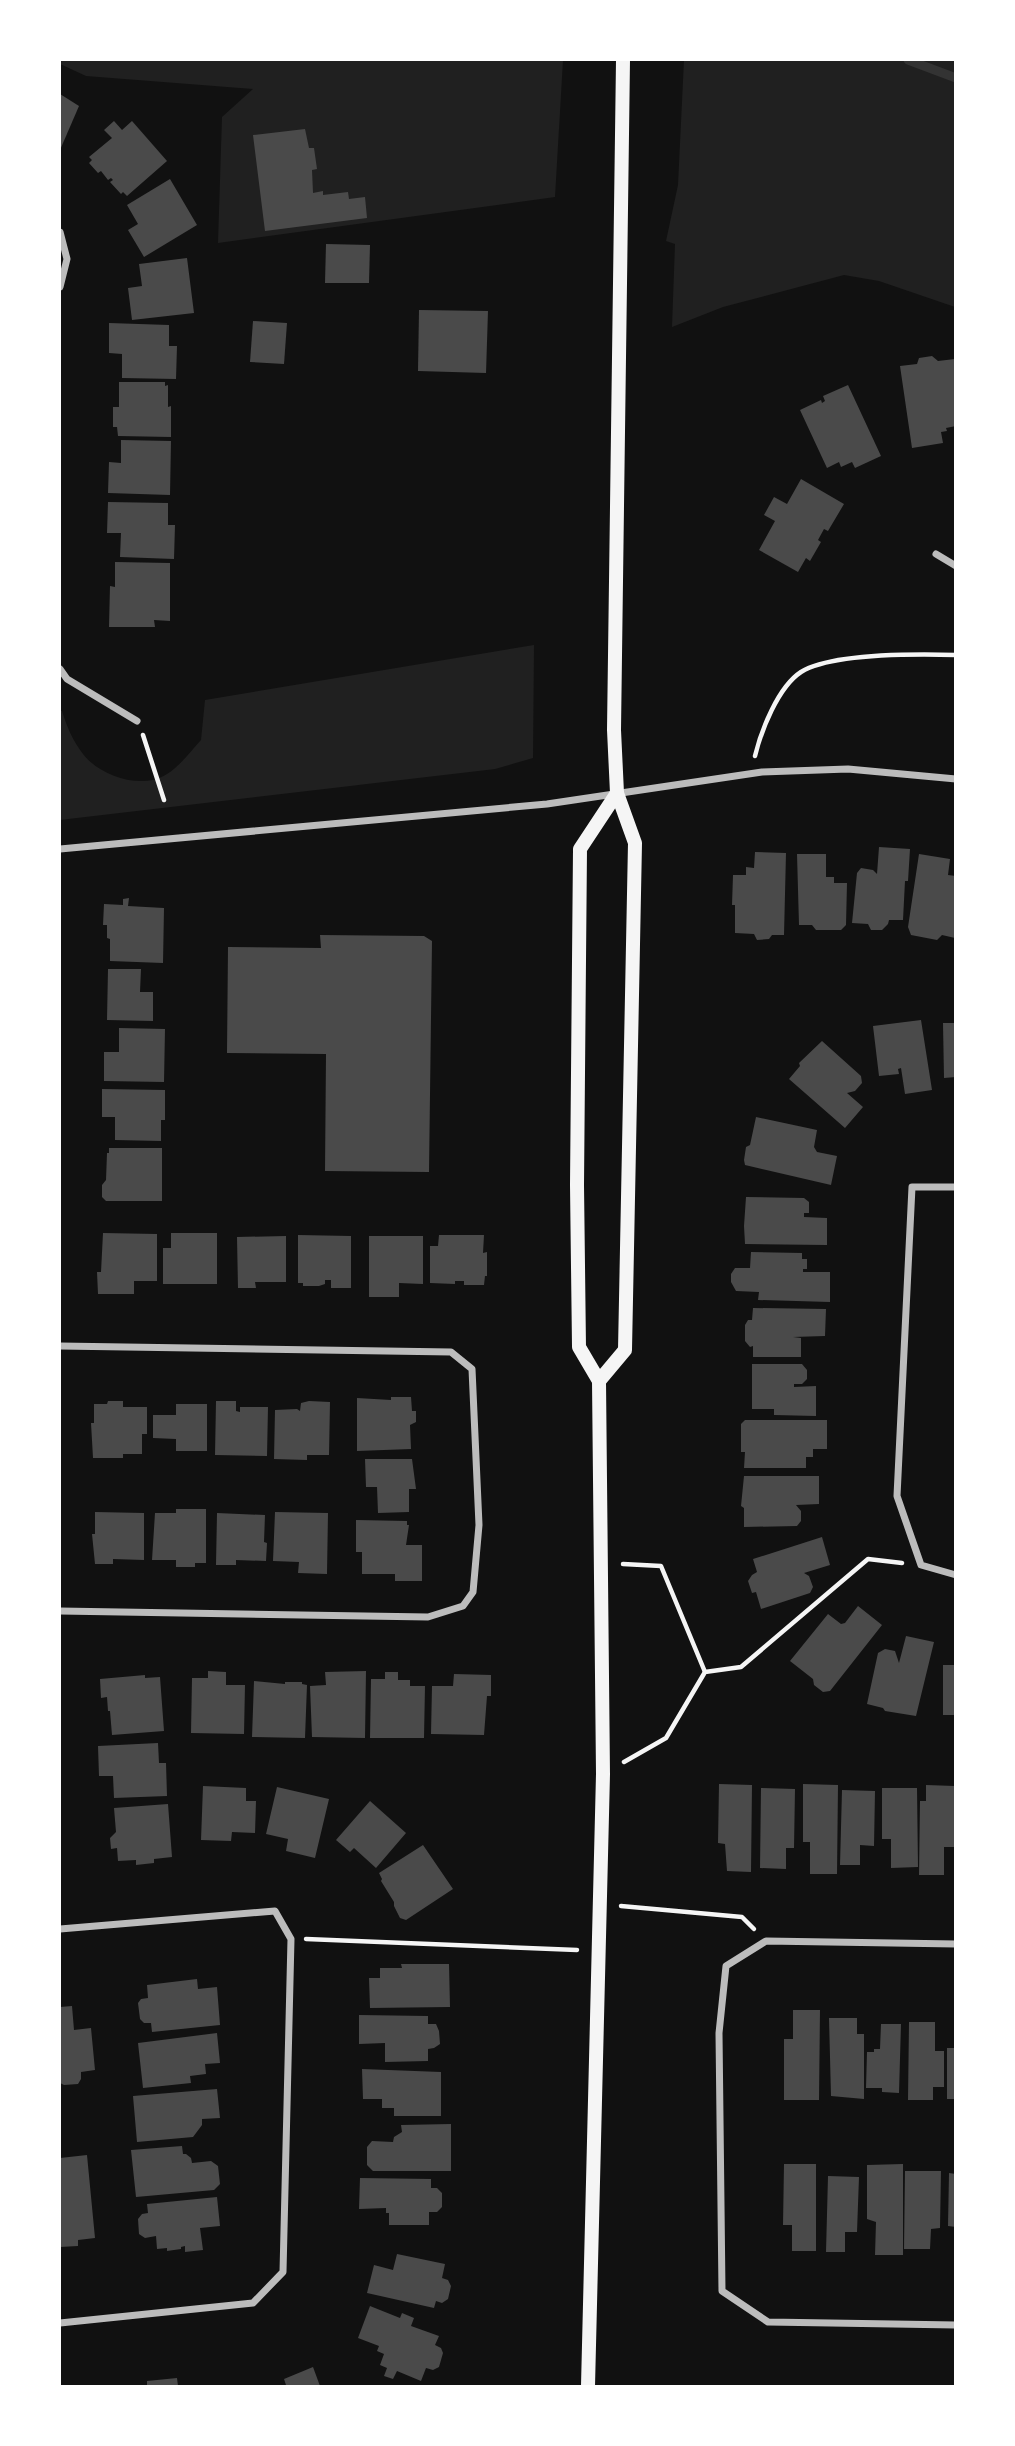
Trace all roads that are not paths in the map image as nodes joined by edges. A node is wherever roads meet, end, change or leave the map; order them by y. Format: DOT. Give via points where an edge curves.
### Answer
graph roads {
  1 [pos="623,60"];
  2 [pos="60,232"];
  3 [pos="60,287"];
  4 [pos="936,554"];
  5 [pos="956,566"];
  6 [pos="60,668"];
  7 [pos="137,721"];
  8 [pos="956,779"];
  9 [pos="617,793"];
  10 [pos="60,849"];
  11 [pos="956,1188"];
  12 [pos="60,1346"];
  13 [pos="599,1381"];
  14 [pos="956,1576"];
  15 [pos="60,1611"];
  16 [pos="60,1929"];
  17 [pos="956,1944"];
  18 [pos="60,2323"];
  19 [pos="956,2325"];
  20 [pos="588,2386"];
  1 -- 9 [label="main road" via="614,730"];
  2 -- 3 [label="street" via="66,259"];
  4 -- 5 [label="street"];
  6 -- 7 [label="street" via="66,679"];
  8 -- 9 [label="street" via="848,769 762,772"];
  9 -- 10 [label="street" via="547,804"];
  9 -- 13 [label="main road" via="635,843 625,1350"];
  9 -- 13 [label="main road" via="580,849 579,1346"];
  11 -- 14 [label="street" via="912,1187 897,1496 921,1565"];
  12 -- 15 [label="street" via="451,1352 472,1369 480,1525 473,1592 463,1606 428,1618"];
  13 -- 20 [label="main road" via="603,1773"];
  16 -- 18 [label="street" via="275,1911 291,1939 282,2272 253,2303"];
  17 -- 19 [label="street" via="766,1941 726,1966 719,2033 722,2291 768,2322"];
}
